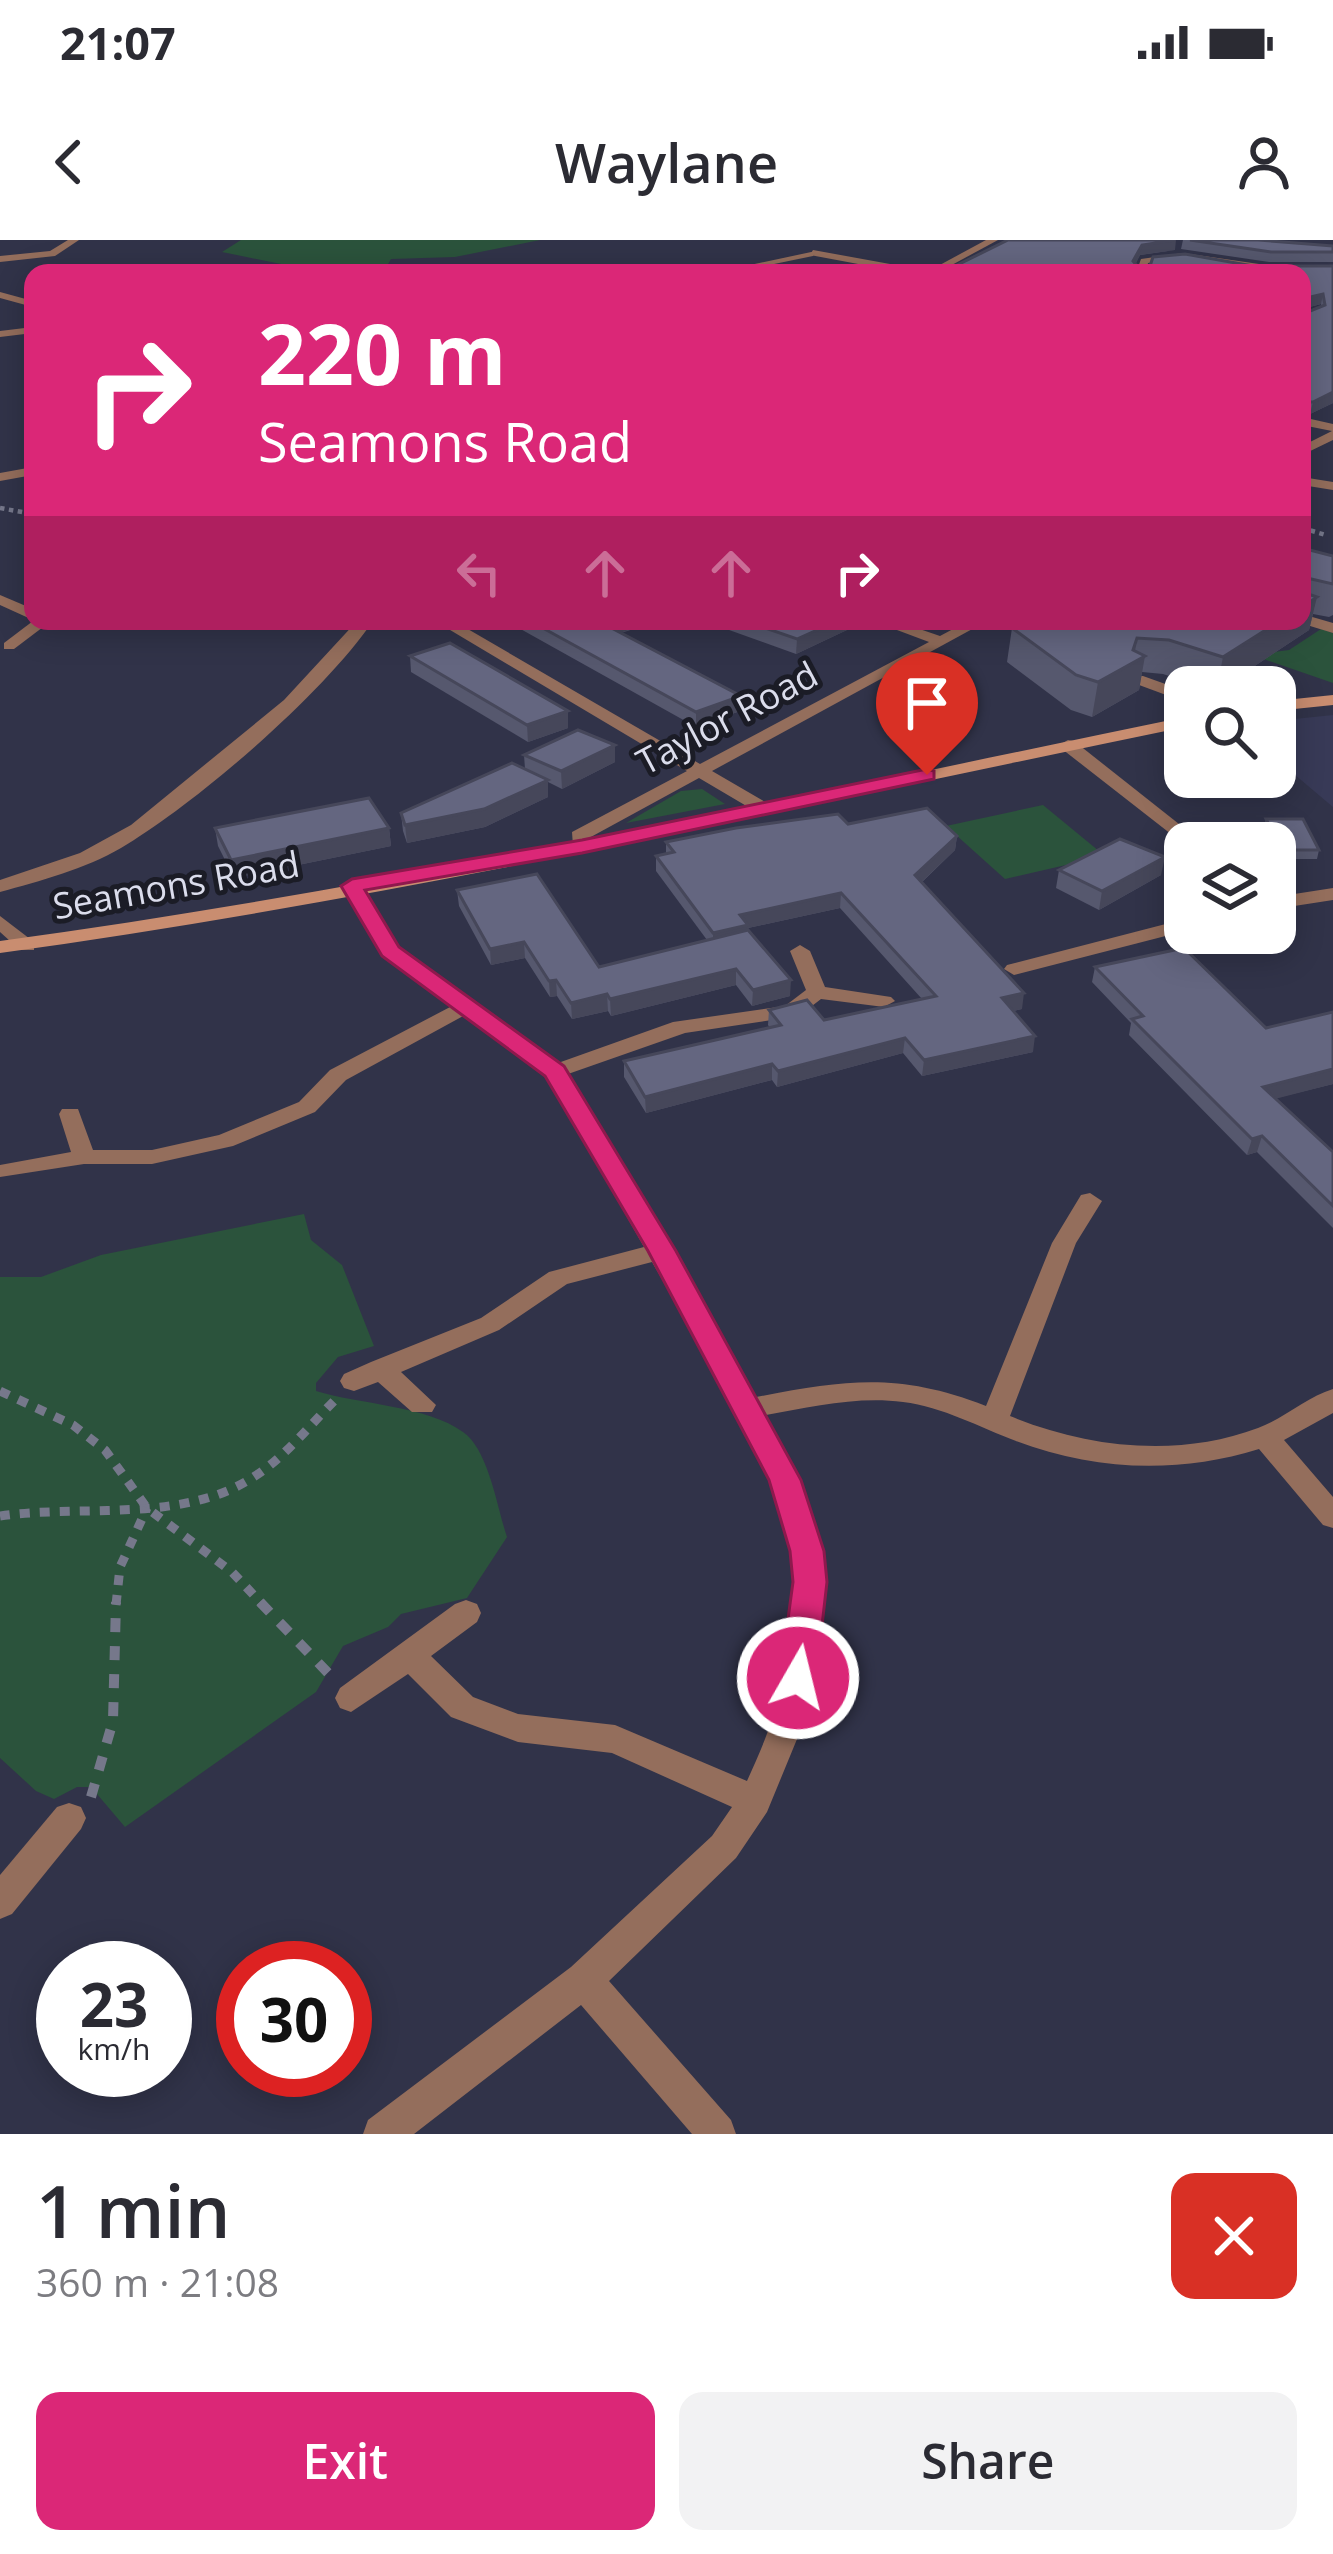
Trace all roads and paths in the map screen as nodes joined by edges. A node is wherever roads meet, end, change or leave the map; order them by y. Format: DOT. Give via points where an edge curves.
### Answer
graph roads {
  1 [pos="74,240"];
  2 [pos="778,240"];
  3 [pos="993,240"];
  4 [pos="805,243"];
  5 [pos="813,254"];
  6 [pos="0,259"];
  7 [pos="762,264"];
  8 [pos="872,264"];
  9 [pos="947,264"];
  10 [pos="1143,264"];
  11 [pos="1236,264"];
  12 [pos="1311,531"];
  13 [pos="1326,535"];
  14 [pos="31,630"];
  15 [pos="358,630"];
  16 [pos="459,630"];
  17 [pos="908,630"];
  18 [pos="962,630"];
  19 [pos="941,641"];
  20 [pos="9,646"];
  21 [pos="1137,679"];
  22 [pos="1164,690"];
  23 [pos="1333,700"];
  24 [pos="1296,704"];
  25 [pos="1164,726"];
  26 [pos="1068,746"];
  27 [pos="701,769"];
  28 [pos="766,810"];
  29 [pos="1167,822"];
  30 [pos="582,846"];
  31 [pos="0,886"];
  32 [pos="352,886"];
  33 [pos="1333,894"];
  34 [pos="1296,900"];
  35 [pos="0,922"];
  36 [pos="1164,931"];
  37 [pos="0,946"];
  38 [pos="27,946"];
  39 [pos="800,951"];
  40 [pos="1014,969"];
  41 [pos="817,992"];
  42 [pos="884,1001"];
  43 [pos="467,1006"];
  44 [pos="555,1071"];
  45 [pos="70,1114"];
  46 [pos="85,1157"];
  47 [pos="4,1171"];
  48 [pos="1090,1201"];
  49 [pos="662,1251"];
  50 [pos="367,1375"];
  51 [pos="0,1391"];
  52 [pos="1333,1399"];
  53 [pos="422,1405"];
  54 [pos="749,1408"];
  55 [pos="994,1421"];
  56 [pos="1266,1438"];
  57 [pos="147,1508"];
  58 [pos="0,1516"];
  59 [pos="1333,1517"];
  60 [pos="466,1612"];
  61 [pos="410,1656"];
  62 [pos="351,1698"];
  63 [pos="755,1801"];
  64 [pos="69,1818"];
  65 [pos="0,1902"];
  66 [pos="584,1980"];
  67 [pos="382,2134"];
  68 [pos="717,2134"];
  1 -- 6 [label="street" via="38,259"];
  2 -- 4 [label="street"];
  3 -- 9 [label="street"];
  4 -- 5 [label="street"];
  5 -- 7 [label="street"];
  5 -- 8 [label="street"];
  10 -- 11 [label="street" via="1169,255"];
  12 -- 13 [label="path"];
  14 -- 20 [label="street"];
  15 -- 31 [label="street" via="336,661 114,844"];
  16 -- 27 [label="street"];
  17 -- 19 [label="street"];
  18 -- 19 [label="street, Taylor Road"];
  19 -- 27 [label="street, Taylor Road"];
  21 -- 22 [label="street"];
  23 -- 24 [label="street"];
  25 -- 26 [label="street, Seamons Road"];
  26 -- 28 [label="street, Seamons Road"];
  26 -- 29 [label="street"];
  27 -- 28 [label="street"];
  27 -- 30 [label="street, Taylor Road" via="579,836"];
  28 -- 30 [label="street, Seamons Road"];
  30 -- 32 [label="street, Seamons Road"];
  32 -- 38 [label="street, Seamons Road"];
  32 -- 43 [label="street" via="391,951"];
  33 -- 34 [label="street"];
  35 -- 38 [label="street, Seamons Road"];
  36 -- 40 [label="street"];
  37 -- 38 [label="street, Seamons Road"];
  39 -- 41 [label="street"];
  41 -- 42 [label="street"];
  41 -- 44 [label="street" via="791,1011 681,1027"];
  43 -- 44 [label="street"];
  43 -- 46 [label="street" via="338,1075 307,1107 246,1132 152,1157"];
  44 -- 49 [label="street"];
  45 -- 46 [label="street"];
  46 -- 47 [label="street"];
  48 -- 55 [label="street" via="1064,1243"];
  49 -- 50 [label="street" via="558,1278 490,1324"];
  49 -- 54 [label="street"];
  50 -- 53 [label="street"];
  50 -- 57 [label="path" via="241,1486"];
  51 -- 57 [label="path" via="91,1438"];
  52 -- 56 [label="street"];
  54 -- 55 [label="street" via="891,1391"];
  54 -- 63 [label="street" via="785,1480 810,1582 786,1727"];
  55 -- 56 [label="street" via="1050,1443 1128,1453 1199,1456"];
  56 -- 59 [label="street"];
  57 -- 58 [label="path" via="50,1506"];
  57 -- 62 [label="path" via="232,1572"];
  57 -- 64 [label="path" via="116,1584 105,1771"];
  60 -- 61 [label="street"];
  61 -- 62 [label="street"];
  61 -- 63 [label="street" via="462,1707 518,1728 615,1739"];
  63 -- 66 [label="street" via="724,1846"];
  64 -- 65 [label="street"];
  66 -- 67 [label="street"];
  66 -- 68 [label="street"];
}
